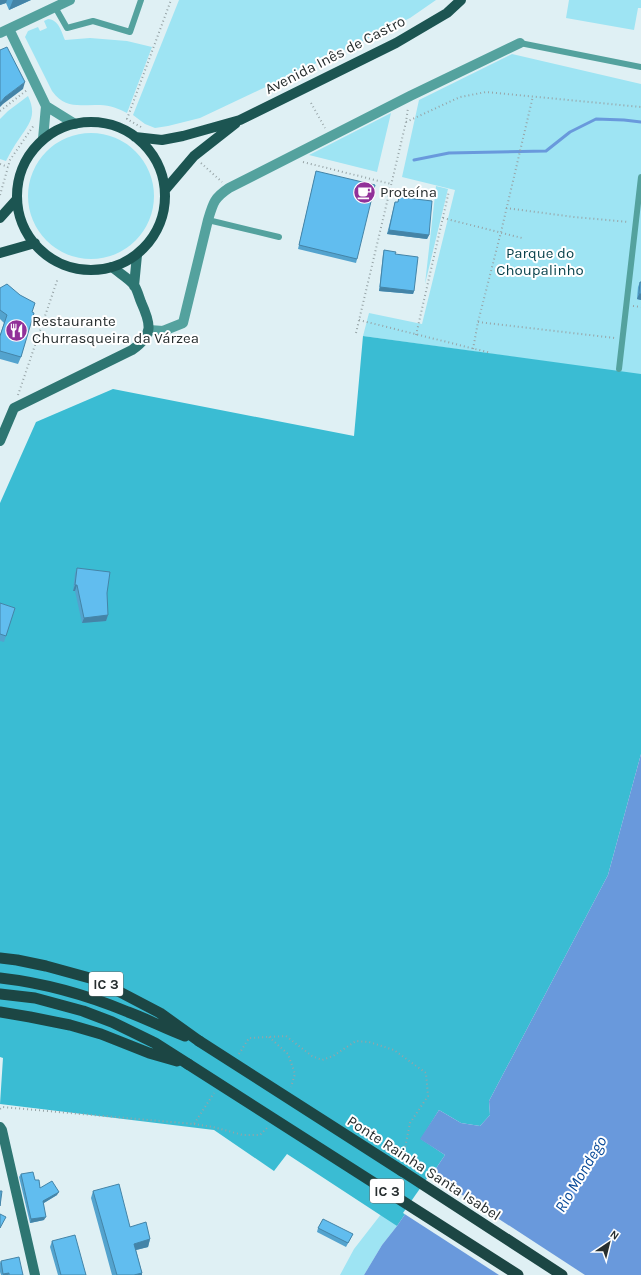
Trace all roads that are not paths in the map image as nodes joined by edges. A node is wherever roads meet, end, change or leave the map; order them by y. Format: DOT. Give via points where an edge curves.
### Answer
graph roads {
  1 [pos="70,0"];
  2 [pos="141,0"];
  3 [pos="461,0"];
  4 [pos="55,7"];
  5 [pos="4,31"];
  6 [pos="520,43"];
  7 [pos="641,67"];
  8 [pos="46,106"];
  9 [pos="240,120"];
  10 [pos="75,124"];
  11 [pos="136,137"];
  12 [pos="44,139"];
  13 [pos="641,177"];
  14 [pos="165,190"];
  15 [pos="17,199"];
  16 [pos="0,218"];
  17 [pos="208,220"];
  18 [pos="280,237"];
  19 [pos="35,243"];
  20 [pos="0,253"];
  21 [pos="137,255"];
  22 [pos="112,267"];
  23 [pos="134,286"];
  24 [pos="149,330"];
  25 [pos="619,369"];
  26 [pos="1,439"];
  27 [pos="0,958"];
  28 [pos="0,978"];
  29 [pos="0,994"];
  30 [pos="0,1012"];
  31 [pos="199,1041"];
  32 [pos="188,1064"];
  33 [pos="0,1127"];
  34 [pos="35,1275"];
  35 [pos="518,1275"];
  36 [pos="562,1275"];
  1 -- 4 [label="street"];
  2 -- 4 [label="lane" via="130,32 93,21 67,28"];
  3 -- 9 [label="main road, Avenida Inês de Castro" via="446,13 396,42"];
  4 -- 5 [label="street"];
  5 -- 8 [label="street"];
  6 -- 7 [label="lane"];
  6 -- 17 [label="street" via="229,188 218,195"];
  8 -- 10 [label="street"];
  8 -- 12 [label="street"];
  9 -- 11 [label="main road, Avenida Inês de Castro" via="162,140"];
  9 -- 14 [label="main road, Avenida Inês de Castro" via="194,156"];
  10 -- 11 [label="main road" via="100,123 117,127"];
  10 -- 12 [label="main road" via="58,130"];
  11 -- 14 [label="main road" via="156,160"];
  12 -- 15 [label="main road" via="27,159 18,185"];
  13 -- 25 [label="lane"];
  14 -- 21 [label="main road" via="162,219 152,238"];
  15 -- 16 [label="main road"];
  15 -- 19 [label="main road" via="22,223"];
  17 -- 18 [label="lane"];
  17 -- 24 [label="street" via="183,322 163,331"];
  19 -- 20 [label="main road"];
  19 -- 22 [label="main road" via="48,256 64,265 96,270"];
  21 -- 22 [label="main road"];
  21 -- 23 [label="main road"];
  22 -- 23 [label="main road"];
  23 -- 24 [label="main road" via="148,318"];
  24 -- 26 [label="main road" via="143,341 132,350 14,408"];
  27 -- 31 [label="highway, IC 3" via="97,980 160,1013"];
  28 -- 31 [label="highway, IC 3" via="37,983 70,992"];
  29 -- 32 [label="highway, IC 3" via="35,998 112,1022 156,1043"];
  30 -- 32 [label="highway, IC 3" via="70,1025"];
  31 -- 36 [label="highway, Ponte Rainha Santa Isabel / IC 3, bridge"];
  32 -- 35 [label="highway, IC 3, bridge"];
  33 -- 34 [label="main road"];
}
